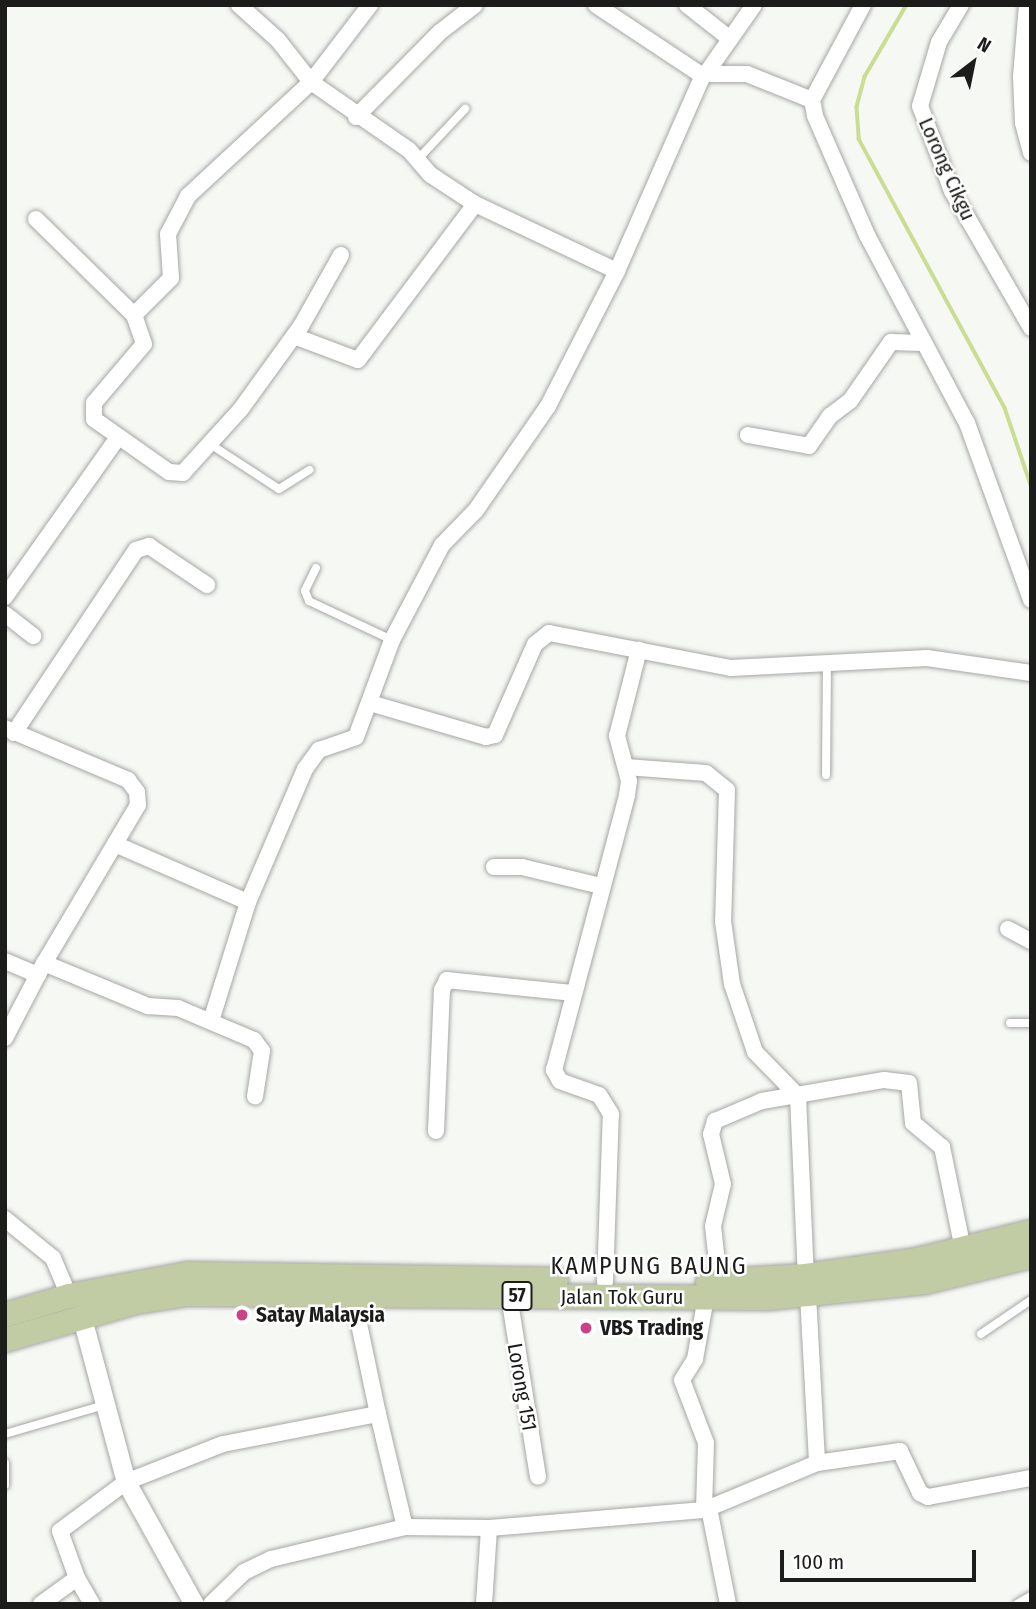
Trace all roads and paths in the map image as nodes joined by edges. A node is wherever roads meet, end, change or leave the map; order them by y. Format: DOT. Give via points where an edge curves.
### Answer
graph roads {
  1 [pos="239,5"];
  2 [pos="370,5"];
  3 [pos="475,5"];
  4 [pos="596,5"];
  5 [pos="687,5"];
  6 [pos="754,5"];
  7 [pos="863,5"];
  8 [pos="961,5"];
  9 [pos="1027,5"];
  10 [pos="730,39"];
  11 [pos="704,75"];
  12 [pos="311,82"];
  13 [pos="812,100"];
  14 [pos="465,109"];
  15 [pos="356,117"];
  16 [pos="1031,153"];
  17 [pos="418,159"];
  18 [pos="475,204"];
  19 [pos="36,219"];
  20 [pos="341,255"];
  21 [pos="617,271"];
  22 [pos="134,315"];
  23 [pos="1031,328"];
  24 [pos="294,336"];
  25 [pos="923,343"];
  26 [pos="748,435"];
  27 [pos="117,439"];
  28 [pos="210,444"];
  29 [pos="310,470"];
  30 [pos="316,568"];
  31 [pos="207,585"];
  32 [pos="5,597"];
  33 [pos="1031,600"];
  34 [pos="5,614"];
  35 [pos="33,636"];
  36 [pos="392,640"];
  37 [pos="639,650"];
  38 [pos="827,667"];
  39 [pos="1031,673"];
  40 [pos="370,703"];
  41 [pos="10,731"];
  42 [pos="626,767"];
  43 [pos="826,775"];
  44 [pos="115,844"];
  45 [pos="495,867"];
  46 [pos="601,886"];
  47 [pos="248,902"];
  48 [pos="1008,929"];
  49 [pos="1031,941"];
  50 [pos="5,961"];
  51 [pos="41,969"];
  52 [pos="573,993"];
  53 [pos="211,1021"];
  54 [pos="1010,1023"];
  55 [pos="1031,1023"];
  56 [pos="5,1038"];
  57 [pos="255,1096"];
  58 [pos="798,1096"];
  59 [pos="436,1130"];
  60 [pos="5,1219"];
  61 [pos="1031,1232"];
  62 [pos="963,1250"];
  63 [pos="1031,1256"];
  64 [pos="605,1282"];
  65 [pos="807,1286"];
  66 [pos="713,1289"];
  67 [pos="353,1295"];
  68 [pos="69,1296"];
  69 [pos="509,1296"];
  70 [pos="1031,1300"];
  71 [pos="5,1315"];
  72 [pos="82,1318"];
  73 [pos="981,1334"];
  74 [pos="5,1340"];
  75 [pos="107,1404"];
  76 [pos="378,1414"];
  77 [pos="5,1434"];
  78 [pos="5,1463"];
  79 [pos="817,1463"];
  80 [pos="538,1477"];
  81 [pos="1031,1478"];
  82 [pos="126,1482"];
  83 [pos="5,1485"];
  84 [pos="707,1509"];
  85 [pos="405,1527"];
  86 [pos="489,1528"];
  87 [pos="77,1578"];
  88 [pos="1031,1596"];
  89 [pos="41,1604"];
  90 [pos="92,1604"];
  91 [pos="194,1604"];
  92 [pos="211,1604"];
  93 [pos="484,1604"];
  94 [pos="728,1604"];
  95 [pos="1017,1604"];
  1 -- 12 [label="street" via="278,40"];
  2 -- 12 [label="street"];
  3 -- 15 [label="street" via="440,32"];
  4 -- 11 [label="street"];
  5 -- 10 [label="street"];
  6 -- 10 [label="street"];
  7 -- 13 [label="street"];
  8 -- 23 [label="street, Lorong Cikgu" via="939,42 919,106 952,191"];
  9 -- 16 [label="street" via="1021,77 1023,123"];
  10 -- 11 [label="street"];
  11 -- 13 [label="street" via="747,74"];
  11 -- 21 [label="street"];
  12 -- 15 [label="street"];
  12 -- 22 [label="street" via="188,196 168,234 171,278"];
  13 -- 25 [label="street" via="867,235"];
  14 -- 17 [label="lane"];
  15 -- 17 [label="street"];
  17 -- 18 [label="street" via="431,175"];
  18 -- 21 [label="street"];
  18 -- 24 [label="street" via="358,360"];
  19 -- 22 [label="street"];
  20 -- 24 [label="street"];
  21 -- 36 [label="street" via="548,406 476,510 442,545"];
  22 -- 27 [label="street" via="144,344 92,411 99,425"];
  24 -- 28 [label="street"];
  25 -- 26 [label="street" via="891,342 849,402 830,416 809,446"];
  25 -- 33 [label="street" via="967,424"];
  27 -- 28 [label="street" via="174,474 187,470"];
  27 -- 32 [label="street"];
  28 -- 29 [label="lane" via="282,490"];
  30 -- 36 [label="lane" via="305,591 309,601"];
  31 -- 41 [label="street" via="142,545"];
  34 -- 35 [label="street"];
  36 -- 40 [label="street"];
  37 -- 38 [label="street" via="731,668"];
  37 -- 40 [label="street" via="543,635 503,728 486,737"];
  37 -- 42 [label="street" via="617,729"];
  38 -- 39 [label="street" via="957,659"];
  38 -- 43 [label="lane"];
  40 -- 47 [label="street" via="352,740 313,756"];
  41 -- 44 [label="street" via="128,780 138,805"];
  42 -- 46 [label="street" via="627,795"];
  42 -- 58 [label="street" via="703,773 726,787 723,921 740,1021 765,1066"];
  44 -- 47 [label="street"];
  44 -- 51 [label="street"];
  45 -- 46 [label="street" via="522,867"];
  46 -- 52 [label="street"];
  47 -- 53 [label="street"];
  48 -- 49 [label="street"];
  50 -- 51 [label="street"];
  51 -- 53 [label="street" via="148,1006 178,1007"];
  51 -- 56 [label="street"];
  52 -- 59 [label="street" via="447,980"];
  52 -- 64 [label="street" via="554,1070 560,1081 599,1095 611,1114"];
  53 -- 57 [label="street" via="260,1046"];
  54 -- 55 [label="lane"];
  58 -- 62 [label="street" via="884,1080 909,1083 913,1123 943,1150"];
  58 -- 65 [label="street"];
  58 -- 66 [label="street" via="762,1101 712,1125 723,1184 713,1226"];
  60 -- 68 [label="street" via="53,1258"];
  61 -- 62 [label="main road, Jalan Tok Guru / 57"];
  62 -- 65 [label="main road, Jalan Tok Guru / 57"];
  63 -- 65 [label="main road, Jalan Tok Guru / 57" via="925,1282"];
  64 -- 66 [label="main road, Jalan Tok Guru / 57"];
  64 -- 68 [label="main road, Jalan Tok Guru / 57" via="188,1274"];
  65 -- 66 [label="main road, Jalan Tok Guru / 57"];
  65 -- 79 [label="street"];
  66 -- 69 [label="main road, Jalan Tok Guru / 57"];
  66 -- 84 [label="street" via="695,1359 682,1380 706,1443"];
  67 -- 69 [label="main road, Jalan Tok Guru / 57"];
  67 -- 72 [label="main road, Jalan Tok Guru / 57" via="187,1294"];
  67 -- 76 [label="street"];
  68 -- 71 [label="main road, Jalan Tok Guru / 57"];
  69 -- 80 [label="street, Lorong 151"];
  70 -- 73 [label="lane"];
  72 -- 74 [label="main road, Jalan Tok Guru / 57"];
  72 -- 75 [label="street"];
  75 -- 77 [label="lane"];
  75 -- 82 [label="street"];
  76 -- 82 [label="street" via="223,1444"];
  76 -- 85 [label="street"];
  78 -- 83 [label="lane"];
  79 -- 81 [label="street" via="900,1451 920,1493 928,1497"];
  79 -- 84 [label="street"];
  82 -- 87 [label="street" via="60,1531"];
  82 -- 91 [label="street"];
  84 -- 86 [label="street"];
  84 -- 94 [label="street"];
  85 -- 86 [label="street"];
  85 -- 92 [label="street" via="271,1559 244,1572"];
  86 -- 93 [label="street"];
  87 -- 89 [label="street"];
  87 -- 90 [label="street"];
  88 -- 95 [label="lane"];
}
